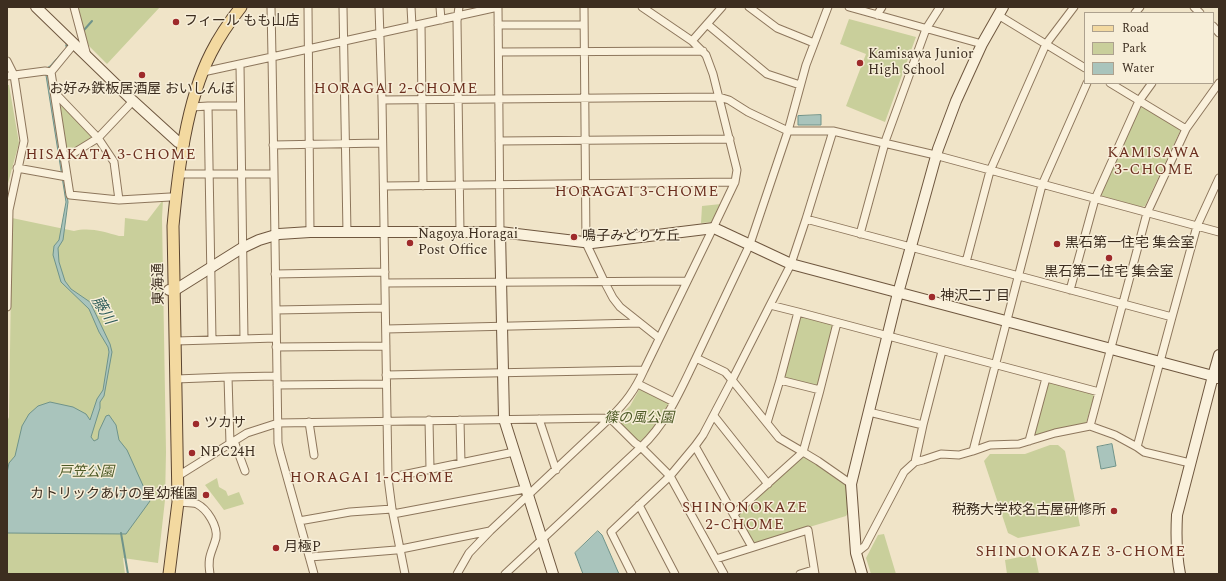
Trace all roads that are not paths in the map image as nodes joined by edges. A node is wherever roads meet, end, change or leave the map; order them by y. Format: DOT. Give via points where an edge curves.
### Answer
graph roads {
  1 [pos="36,7"];
  2 [pos="74,7"];
  3 [pos="232,7"];
  4 [pos="241,7"];
  5 [pos="271,7"];
  6 [pos="308,7"];
  7 [pos="343,7"];
  8 [pos="379,7"];
  9 [pos="411,7"];
  10 [pos="440,7"];
  11 [pos="459,7"];
  12 [pos="498,7"];
  13 [pos="584,7"];
  14 [pos="642,7"];
  15 [pos="722,7"];
  16 [pos="749,7"];
  17 [pos="828,7"];
  18 [pos="849,7"];
  19 [pos="882,7"];
  20 [pos="940,7"];
  21 [pos="1074,7"];
  22 [pos="1001,11"];
  23 [pos="877,15"];
  24 [pos="458,16"];
  25 [pos="441,20"];
  26 [pos="421,24"];
  27 [pos="707,24"];
  28 [pos="498,25"];
  29 [pos="584,25"];
  30 [pos="412,26"];
  31 [pos="926,29"];
  32 [pos="380,33"];
  33 [pos="344,41"];
  34 [pos="692,41"];
  35 [pos="814,43"];
  36 [pos="74,44"];
  37 [pos="982,44"];
  38 [pos="1046,44"];
  39 [pos="309,49"];
  40 [pos="703,51"];
  41 [pos="498,52"];
  42 [pos="584,52"];
  43 [pos="87,56"];
  44 [pos="272,57"];
  45 [pos="7,61"];
  46 [pos="240,64"];
  47 [pos="1084,67"];
  48 [pos="48,72"];
  49 [pos="203,72"];
  50 [pos="11,76"];
  51 [pos="1219,83"];
  52 [pos="1087,84"];
  53 [pos="1112,84"];
  54 [pos="1151,84"];
  55 [pos="800,85"];
  56 [pos="55,93"];
  57 [pos="719,96"];
  58 [pos="498,98"];
  59 [pos="586,98"];
  60 [pos="422,99"];
  61 [pos="458,99"];
  62 [pos="382,100"];
  63 [pos="1139,100"];
  64 [pos="133,101"];
  65 [pos="208,106"];
  66 [pos="240,106"];
  67 [pos="192,107"];
  68 [pos="1186,129"];
  69 [pos="788,131"];
  70 [pos="833,131"];
  71 [pos="98,138"];
  72 [pos="730,139"];
  73 [pos="499,141"];
  74 [pos="586,141"];
  75 [pos="181,142"];
  76 [pos="885,143"];
  77 [pos="273,144"];
  78 [pos="310,144"];
  79 [pos="345,144"];
  80 [pos="382,144"];
  81 [pos="936,156"];
  82 [pos="64,159"];
  83 [pos="17,168"];
  84 [pos="990,171"];
  85 [pos="179,174"];
  86 [pos="241,174"];
  87 [pos="274,174"];
  88 [pos="209,175"];
  89 [pos="65,176"];
  90 [pos="1219,178"];
  91 [pos="735,182"];
  92 [pos="586,184"];
  93 [pos="459,185"];
  94 [pos="500,185"];
  95 [pos="1042,185"];
  96 [pos="384,186"];
  97 [pos="424,186"];
  98 [pos="170,197"];
  99 [pos="1095,199"];
  100 [pos="119,200"];
  101 [pos="8,210"];
  102 [pos="1147,213"];
  103 [pos="806,219"];
  104 [pos="1197,226"];
  105 [pos="714,228"];
  106 [pos="310,232"];
  107 [pos="460,232"];
  108 [pos="500,232"];
  109 [pos="1219,232"];
  110 [pos="347,233"];
  111 [pos="384,233"];
  112 [pos="860,234"];
  113 [pos="275,235"];
  114 [pos="586,243"];
  115 [pos="750,244"];
  116 [pos="911,247"];
  117 [pos="242,248"];
  118 [pos="966,262"];
  119 [pos="791,264"];
  120 [pos="210,268"];
  121 [pos="385,272"];
  122 [pos="275,274"];
  123 [pos="1018,276"];
  124 [pos="500,282"];
  125 [pos="604,282"];
  126 [pos="687,282"];
  127 [pos="385,283"];
  128 [pos="172,290"];
  129 [pos="1070,290"];
  130 [pos="899,292"];
  131 [pos="1123,304"];
  132 [pos="770,305"];
  133 [pos="7,307"];
  134 [pos="385,308"];
  135 [pos="276,310"];
  136 [pos="798,312"];
  137 [pos="1172,318"];
  138 [pos="1006,321"];
  139 [pos="639,323"];
  140 [pos="838,323"];
  141 [pos="502,326"];
  142 [pos="386,329"];
  143 [pos="888,336"];
  144 [pos="276,338"];
  145 [pos="659,338"];
  146 [pos="244,339"];
  147 [pos="212,340"];
  148 [pos="176,341"];
  149 [pos="386,346"];
  150 [pos="276,347"];
  151 [pos="1111,348"];
  152 [pos="942,351"];
  153 [pos="1219,355"];
  154 [pos="696,358"];
  155 [pos="1160,362"];
  156 [pos="995,365"];
  157 [pos="644,370"];
  158 [pos="503,372"];
  159 [pos="386,374"];
  160 [pos="277,376"];
  161 [pos="228,377"];
  162 [pos="1046,378"];
  163 [pos="1216,378"];
  164 [pos="176,379"];
  165 [pos="732,380"];
  166 [pos="780,380"];
  167 [pos="386,384"];
  168 [pos="638,384"];
  169 [pos="277,386"];
  170 [pos="820,390"];
  171 [pos="1099,392"];
  172 [pos="674,402"];
  173 [pos="869,412"];
  174 [pos="714,416"];
  175 [pos="610,418"];
  176 [pos="504,419"];
  177 [pos="539,419"];
  178 [pos="429,420"];
  179 [pos="460,420"];
  180 [pos="387,421"];
  181 [pos="309,422"];
  182 [pos="278,423"];
  183 [pos="768,423"];
  184 [pos="923,425"];
  185 [pos="1090,426"];
  186 [pos="232,442"];
  187 [pos="1029,442"];
  188 [pos="641,446"];
  189 [pos="695,446"];
  190 [pos="1137,447"];
  191 [pos="972,451"];
  192 [pos="514,452"];
  193 [pos="803,452"];
  194 [pos="314,455"];
  195 [pos="915,462"];
  196 [pos="461,463"];
  197 [pos="1190,463"];
  198 [pos="430,469"];
  199 [pos="556,470"];
  200 [pos="245,471"];
  201 [pos="178,476"];
  202 [pos="670,476"];
  203 [pos="388,478"];
  204 [pos="768,484"];
  205 [pos="851,484"];
  206 [pos="526,493"];
  207 [pos="178,502"];
  208 [pos="639,505"];
  209 [pos="393,511"];
  210 [pos="734,514"];
  211 [pos="299,521"];
  212 [pos="490,531"];
  213 [pos="542,541"];
  214 [pos="752,547"];
  215 [pos="400,549"];
  216 [pos="856,553"];
  217 [pos="310,557"];
  218 [pos="716,559"];
  219 [pos="814,572"];
  220 [pos="162,574"];
  221 [pos="169,574"];
  222 [pos="210,574"];
  223 [pos="314,574"];
  224 [pos="405,574"];
  225 [pos="457,574"];
  226 [pos="506,574"];
  227 [pos="553,574"];
  228 [pos="632,574"];
  229 [pos="675,574"];
  230 [pos="724,574"];
  231 [pos="800,574"];
  232 [pos="862,574"];
  233 [pos="1180,574"];
  1 -- 36 [label="street"];
  2 -- 43 [label="street"];
  3 -- 75 [label="main road, 東海通" via="205,51 194,77 186,103"];
  4 -- 49 [label="main road, 東海通" via="211,54"];
  5 -- 44 [label="street"];
  6 -- 39 [label="street"];
  7 -- 33 [label="street"];
  8 -- 32 [label="street"];
  9 -- 30 [label="street"];
  10 -- 25 [label="street"];
  11 -- 24 [label="street"];
  12 -- 24 [label="street"];
  12 -- 28 [label="street"];
  13 -- 29 [label="street"];
  14 -- 34 [label="street"];
  15 -- 27 [label="street"];
  16 -- 35 [label="street" via="777,28"];
  17 -- 35 [label="street"];
  18 -- 23 [label="street"];
  19 -- 23 [label="street"];
  20 -- 31 [label="street"];
  21 -- 38 [label="street"];
  22 -- 37 [label="street"];
  22 -- 38 [label="street"];
  23 -- 31 [label="street"];
  24 -- 25 [label="street"];
  24 -- 61 [label="street"];
  25 -- 26 [label="street"];
  26 -- 30 [label="street"];
  26 -- 60 [label="street"];
  27 -- 34 [label="street"];
  27 -- 55 [label="street" via="766,74"];
  28 -- 29 [label="street"];
  28 -- 41 [label="street"];
  29 -- 42 [label="street"];
  30 -- 32 [label="street"];
  31 -- 37 [label="street"];
  31 -- 76 [label="street"];
  32 -- 33 [label="street"];
  32 -- 62 [label="street"];
  33 -- 39 [label="street"];
  33 -- 79 [label="street"];
  34 -- 40 [label="street"];
  35 -- 55 [label="street"];
  36 -- 43 [label="street"];
  36 -- 48 [label="street"];
  37 -- 81 [label="street" via="956,101"];
  38 -- 47 [label="street"];
  38 -- 84 [label="street"];
  39 -- 44 [label="street"];
  39 -- 78 [label="street"];
  40 -- 42 [label="street"];
  40 -- 57 [label="street" via="709,60"];
  41 -- 42 [label="street"];
  41 -- 58 [label="street"];
  42 -- 59 [label="street"];
  43 -- 64 [label="street"];
  44 -- 46 [label="street"];
  44 -- 77 [label="street"];
  45 -- 50 [label="street"];
  46 -- 49 [label="street"];
  46 -- 66 [label="street"];
  48 -- 50 [label="street"];
  48 -- 56 [label="street"];
  49 -- 67 [label="main road, 東海通"];
  50 -- 83 [label="street" via="24,141"];
  51 -- 68 [label="street"];
  52 -- 95 [label="street"];
  53 -- 63 [label="street"];
  54 -- 63 [label="street"];
  55 -- 69 [label="street"];
  56 -- 71 [label="street"];
  56 -- 82 [label="street"];
  57 -- 59 [label="street"];
  57 -- 69 [label="street"];
  57 -- 72 [label="street"];
  58 -- 59 [label="street"];
  58 -- 61 [label="street"];
  58 -- 73 [label="street"];
  59 -- 74 [label="street"];
  60 -- 61 [label="street"];
  60 -- 62 [label="street"];
  60 -- 97 [label="street"];
  61 -- 93 [label="street"];
  62 -- 80 [label="street"];
  63 -- 68 [label="street"];
  63 -- 99 [label="street"];
  64 -- 71 [label="street"];
  64 -- 75 [label="street"];
  65 -- 66 [label="street"];
  65 -- 67 [label="street"];
  65 -- 88 [label="street"];
  66 -- 86 [label="street"];
  67 -- 75 [label="main road, 東海通"];
  68 -- 102 [label="street"];
  69 -- 70 [label="street"];
  69 -- 115 [label="street"];
  70 -- 76 [label="street"];
  70 -- 103 [label="street"];
  71 -- 82 [label="street"];
  71 -- 100 [label="street" via="114,162"];
  72 -- 74 [label="street"];
  72 -- 91 [label="street" via="737,164"];
  73 -- 74 [label="street"];
  73 -- 94 [label="street"];
  74 -- 92 [label="street"];
  75 -- 85 [label="main road, 東海通"];
  75 -- 98 [label="main road, 東海通"];
  76 -- 81 [label="street"];
  76 -- 112 [label="street"];
  77 -- 78 [label="street"];
  77 -- 87 [label="street"];
  78 -- 79 [label="street"];
  78 -- 106 [label="street"];
  79 -- 80 [label="street"];
  79 -- 110 [label="street"];
  80 -- 96 [label="street"];
  81 -- 84 [label="street"];
  81 -- 116 [label="street"];
  82 -- 89 [label="street"];
  83 -- 89 [label="street"];
  83 -- 101 [label="street"];
  84 -- 95 [label="street"];
  84 -- 118 [label="street"];
  85 -- 88 [label="street"];
  85 -- 128 [label="main road, 東海通"];
  86 -- 87 [label="street"];
  86 -- 88 [label="street"];
  86 -- 117 [label="street"];
  87 -- 113 [label="street"];
  88 -- 120 [label="street"];
  89 -- 100 [label="street" via="70,195"];
  90 -- 104 [label="street"];
  91 -- 92 [label="street"];
  91 -- 105 [label="street"];
  92 -- 94 [label="street"];
  92 -- 114 [label="street"];
  93 -- 94 [label="street"];
  93 -- 97 [label="street"];
  93 -- 107 [label="street"];
  94 -- 108 [label="street"];
  95 -- 99 [label="street"];
  95 -- 123 [label="street"];
  96 -- 97 [label="street"];
  96 -- 111 [label="street"];
  98 -- 100 [label="street"];
  98 -- 128 [label="main road, 東海通" via="168,226"];
  99 -- 102 [label="street"];
  99 -- 129 [label="street"];
  101 -- 133 [label="street"];
  102 -- 104 [label="street"];
  102 -- 131 [label="street"];
  103 -- 112 [label="street"];
  103 -- 119 [label="street"];
  104 -- 109 [label="street"];
  104 -- 137 [label="street"];
  105 -- 114 [label="street"];
  105 -- 115 [label="street"];
  105 -- 126 [label="street"];
  106 -- 110 [label="street"];
  106 -- 113 [label="street"];
  107 -- 108 [label="street"];
  107 -- 111 [label="street"];
  108 -- 114 [label="street"];
  108 -- 124 [label="street"];
  110 -- 111 [label="street"];
  111 -- 121 [label="street"];
  112 -- 116 [label="street"];
  113 -- 117 [label="street"];
  113 -- 122 [label="street"];
  114 -- 125 [label="street"];
  115 -- 119 [label="street"];
  115 -- 154 [label="street"];
  116 -- 118 [label="street"];
  116 -- 130 [label="street"];
  117 -- 120 [label="street"];
  117 -- 146 [label="street"];
  118 -- 123 [label="street"];
  119 -- 130 [label="street"];
  119 -- 132 [label="street"];
  120 -- 128 [label="street"];
  120 -- 147 [label="street"];
  121 -- 122 [label="street"];
  121 -- 127 [label="street"];
  122 -- 135 [label="street"];
  123 -- 129 [label="street"];
  123 -- 138 [label="street"];
  124 -- 125 [label="street"];
  124 -- 127 [label="street"];
  124 -- 141 [label="street"];
  125 -- 126 [label="street"];
  125 -- 139 [label="street" via="620,307"];
  126 -- 145 [label="street"];
  127 -- 134 [label="street"];
  128 -- 148 [label="main road, 東海通"];
  128 -- 220 [label="main road, 東海通" via="171,515"];
  129 -- 131 [label="street"];
  130 -- 138 [label="street"];
  130 -- 143 [label="street"];
  131 -- 137 [label="street"];
  131 -- 151 [label="street"];
  132 -- 136 [label="street"];
  132 -- 165 [label="street"];
  134 -- 135 [label="street"];
  134 -- 142 [label="street"];
  135 -- 144 [label="street"];
  136 -- 140 [label="street"];
  136 -- 166 [label="street"];
  137 -- 155 [label="street"];
  138 -- 151 [label="street"];
  138 -- 156 [label="street"];
  139 -- 141 [label="street"];
  139 -- 145 [label="street"];
  140 -- 143 [label="street"];
  140 -- 170 [label="street"];
  141 -- 142 [label="street"];
  141 -- 158 [label="street"];
  142 -- 149 [label="street"];
  143 -- 152 [label="street"];
  143 -- 173 [label="street"];
  144 -- 146 [label="street"];
  144 -- 150 [label="street"];
  145 -- 157 [label="street"];
  146 -- 147 [label="street"];
  147 -- 148 [label="street"];
  148 -- 164 [label="main road, 東海通"];
  149 -- 150 [label="street"];
  149 -- 159 [label="street"];
  150 -- 160 [label="street"];
  151 -- 155 [label="street"];
  151 -- 171 [label="street"];
  152 -- 156 [label="street"];
  152 -- 184 [label="street"];
  153 -- 163 [label="street"];
  154 -- 165 [label="street" via="725,372"];
  154 -- 172 [label="street"];
  155 -- 163 [label="street"];
  155 -- 190 [label="street"];
  156 -- 162 [label="street"];
  156 -- 191 [label="street"];
  157 -- 158 [label="street"];
  157 -- 168 [label="street"];
  158 -- 159 [label="street"];
  158 -- 176 [label="street"];
  159 -- 167 [label="street"];
  160 -- 161 [label="street"];
  160 -- 169 [label="street"];
  161 -- 164 [label="street"];
  161 -- 186 [label="street"];
  162 -- 171 [label="street"];
  162 -- 187 [label="street"];
  163 -- 197 [label="street"];
  164 -- 201 [label="main road, 東海通"];
  165 -- 174 [label="street"];
  165 -- 183 [label="street"];
  166 -- 170 [label="street"];
  166 -- 183 [label="street"];
  167 -- 169 [label="street"];
  167 -- 180 [label="street"];
  168 -- 172 [label="street"];
  168 -- 175 [label="street" via="626,403"];
  169 -- 182 [label="street"];
  170 -- 193 [label="street"];
  171 -- 185 [label="street"];
  172 -- 188 [label="street" via="661,424"];
  173 -- 184 [label="street"];
  173 -- 205 [label="street"];
  174 -- 189 [label="street"];
  174 -- 204 [label="street"];
  175 -- 177 [label="street"];
  175 -- 188 [label="street"];
  175 -- 199 [label="street"];
  176 -- 177 [label="street"];
  176 -- 179 [label="street"];
  176 -- 192 [label="street"];
  177 -- 199 [label="street"];
  178 -- 179 [label="street"];
  178 -- 180 [label="street"];
  178 -- 198 [label="street"];
  179 -- 196 [label="street"];
  180 -- 181 [label="street"];
  180 -- 203 [label="street"];
  181 -- 182 [label="street"];
  181 -- 194 [label="street"];
  182 -- 186 [label="street" via="257,429"];
  182 -- 211 [label="street" via="280,452"];
  183 -- 193 [label="street" via="779,438"];
  184 -- 195 [label="street"];
  185 -- 187 [label="street" via="1055,433"];
  185 -- 190 [label="street" via="1115,434"];
  186 -- 200 [label="street"];
  186 -- 201 [label="street"];
  187 -- 191 [label="street" via="990,445"];
  188 -- 202 [label="street"];
  188 -- 213 [label="street"];
  189 -- 202 [label="street"];
  189 -- 210 [label="street"];
  190 -- 197 [label="street" via="1144,452"];
  191 -- 195 [label="street" via="960,455 941,454"];
  192 -- 196 [label="street"];
  192 -- 206 [label="street"];
  193 -- 204 [label="street"];
  193 -- 205 [label="street"];
  195 -- 216 [label="street" via="904,472 866,546"];
  196 -- 198 [label="street"];
  197 -- 233 [label="street" via="1177,515 1177,558"];
  198 -- 203 [label="street"];
  199 -- 206 [label="street"];
  201 -- 207 [label="main road, 東海通"];
  202 -- 208 [label="street"];
  202 -- 218 [label="street"];
  203 -- 209 [label="street"];
  204 -- 210 [label="street"];
  205 -- 216 [label="street"];
  206 -- 209 [label="street"];
  206 -- 212 [label="street"];
  206 -- 213 [label="street"];
  207 -- 221 [label="main road, 東海通"];
  207 -- 222 [label="street" via="197,505 204,509 213,523 216,538 209,555"];
  208 -- 228 [label="street" via="611,532"];
  208 -- 229 [label="street"];
  209 -- 211 [label="street" via="350,512"];
  209 -- 215 [label="street"];
  210 -- 214 [label="street"];
  211 -- 217 [label="street"];
  212 -- 215 [label="street"];
  212 -- 225 [label="street" via="469,553"];
  213 -- 226 [label="street"];
  213 -- 227 [label="street"];
  214 -- 218 [label="street"];
  214 -- 219 [label="street" via="808,530"];
  215 -- 217 [label="street"];
  215 -- 224 [label="street"];
  216 -- 232 [label="street"];
  217 -- 223 [label="street"];
  218 -- 230 [label="street"];
  219 -- 231 [label="street"];
}
